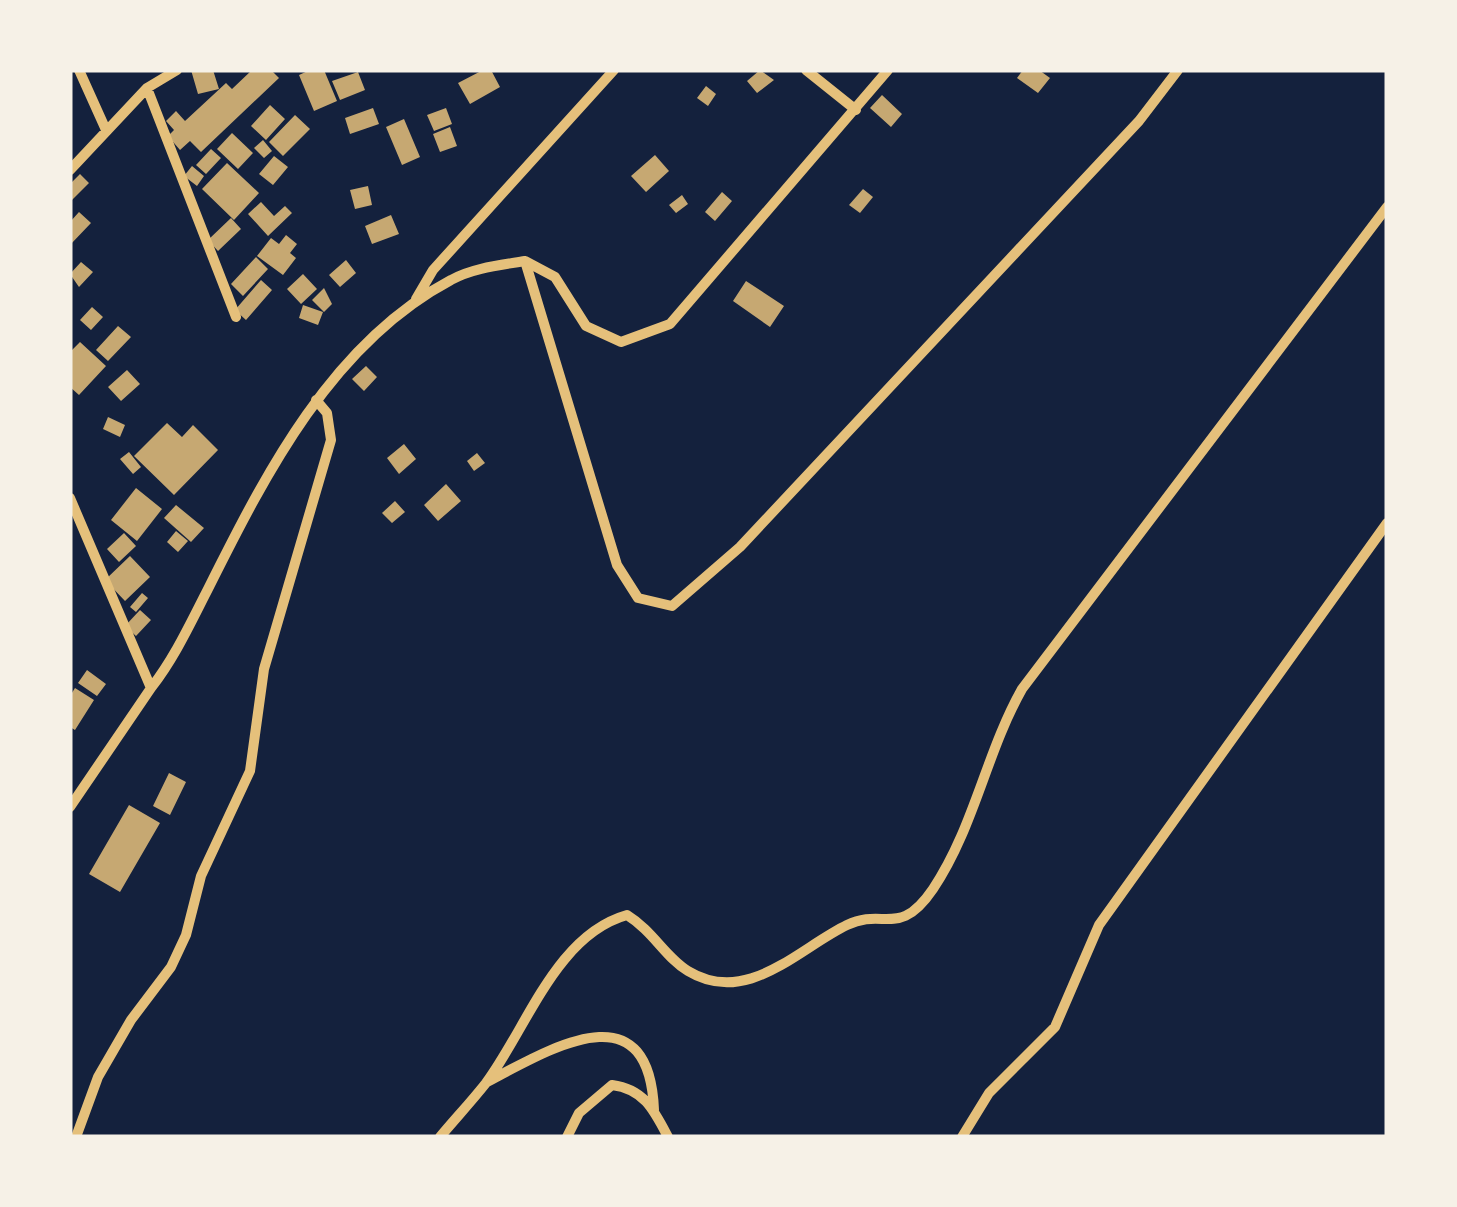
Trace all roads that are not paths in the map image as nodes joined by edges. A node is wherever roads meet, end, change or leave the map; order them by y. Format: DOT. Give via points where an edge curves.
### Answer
graph roads {
  1 [pos="79,70"];
  2 [pos="177,70"];
  3 [pos="614,70"];
  4 [pos="806,70"];
  5 [pos="888,70"];
  6 [pos="1178,70"];
  7 [pos="147,88"];
  8 [pos="856,110"];
  9 [pos="106,130"];
  10 [pos="70,170"];
  11 [pos="1387,207"];
  12 [pos="525,261"];
  13 [pos="413,304"];
  14 [pos="236,317"];
  15 [pos="316,400"];
  16 [pos="70,498"];
  17 [pos="1387,522"];
  18 [pos="151,688"];
  19 [pos="70,807"];
  20 [pos="486,1082"];
  21 [pos="654,1110"];
  22 [pos="76,1137"];
  23 [pos="440,1137"];
  24 [pos="568,1137"];
  25 [pos="668,1137"];
  26 [pos="962,1137"];
  1 -- 9 [label="street"];
  2 -- 7 [label="street"];
  3 -- 13 [label="street" via="433,270"];
  4 -- 8 [label="street"];
  5 -- 8 [label="street"];
  6 -- 12 [label="street" via="1139,122 754,532 672,606 638,598 616,565"];
  7 -- 9 [label="street"];
  7 -- 14 [label="street"];
  8 -- 12 [label="street" via="670,324 621,342 586,326 555,277"];
  9 -- 10 [label="street"];
  11 -- 20 [label="street" via="1022,688 997,734 967,826 914,911 893,922 870,918 848,924 793,960 736,982 687,971 650,929 627,915 603,922 556,973"];
  12 -- 13 [label="street" via="454,278"];
  13 -- 15 [label="street" via="373,336"];
  15 -- 18 [label="street" via="280,454 176,655"];
  15 -- 22 [label="street" via="327,413 331,440 264,669 250,771 201,876 172,967 98,1078"];
  16 -- 18 [label="street"];
  17 -- 26 [label="street" via="1099,925 1056,1027 990,1093"];
  18 -- 19 [label="street"];
  20 -- 21 [label="street" via="548,1048 600,1036 620,1040 647,1059"];
  20 -- 23 [label="street"];
  21 -- 24 [label="street" via="630,1087 612,1085 579,1113"];
  21 -- 25 [label="street"];
}
